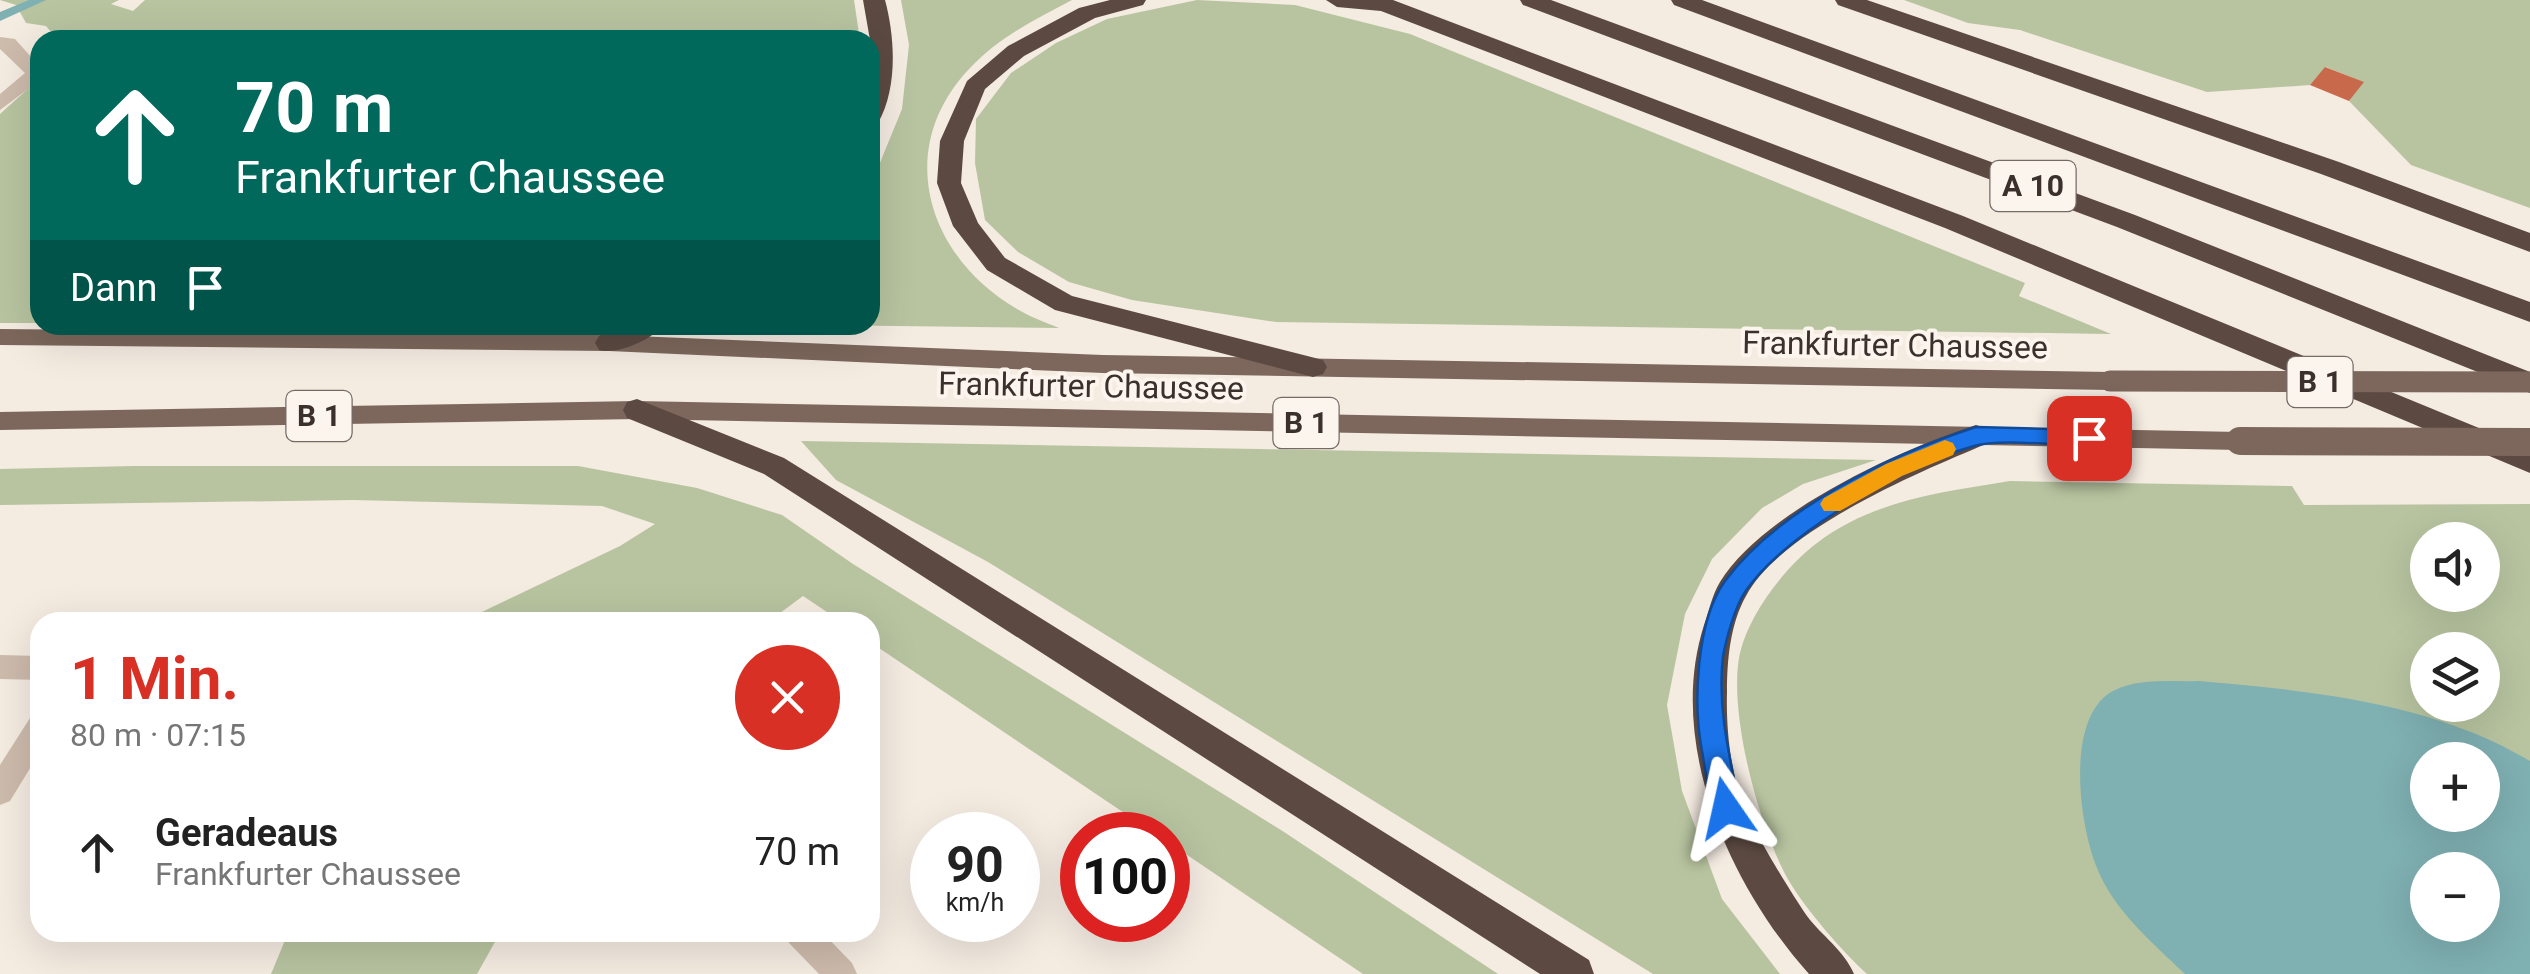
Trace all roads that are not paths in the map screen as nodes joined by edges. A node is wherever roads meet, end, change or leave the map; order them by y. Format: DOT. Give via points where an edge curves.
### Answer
graph roads {
  1 [pos="874,0"];
  2 [pos="1135,0"];
  3 [pos="1337,0"];
  4 [pos="1530,0"];
  5 [pos="1682,0"];
  6 [pos="1378,2"];
  7 [pos="1856,2"];
  8 [pos="880,30"];
  9 [pos="0,43"];
  10 [pos="30,67"];
  11 [pos="30,79"];
  12 [pos="0,104"];
  13 [pos="2530,243"];
  14 [pos="2530,312"];
  15 [pos="627,335"];
  16 [pos="0,337"];
  17 [pos="609,343"];
  18 [pos="1313,367"];
  19 [pos="2530,383"];
  20 [pos="637,410"];
  21 [pos="0,421"];
  22 [pos="1976,436"];
  23 [pos="2530,442"];
  24 [pos="2530,462"];
  25 [pos="0,667"];
  26 [pos="30,668"];
  27 [pos="30,743"];
  28 [pos="0,791"];
  29 [pos="810,942"];
  30 [pos="842,974"];
  31 [pos="1576,974"];
  32 [pos="1835,974"];
  1 -- 8 [label="highway"];
  2 -- 18 [label="highway" via="1087,13 1016,51 976,86 952,141 949,183 966,226 996,264 1064,303"];
  3 -- 6 [label="highway"];
  4 -- 19 [label="highway, A 10" via="2126,220"];
  5 -- 14 [label="highway, A 10"];
  6 -- 24 [label="highway" via="2069,269"];
  7 -- 13 [label="highway"];
  9 -- 10 [label="lane" via="8,43"];
  11 -- 12 [label="lane"];
  15 -- 17 [label="highway"];
  16 -- 17 [label="main road, Frankfurter Chaussee / B 1"];
  17 -- 18 [label="main road, Frankfurter Chaussee / B 1"];
  18 -- 19 [label="main road, Frankfurter Chaussee / B 1, bridge"];
  20 -- 21 [label="main road, Frankfurter Chaussee / B 1"];
  20 -- 22 [label="main road, Frankfurter Chaussee / B 1"];
  20 -- 31 [label="highway" via="774,466"];
  22 -- 23 [label="main road, Frankfurter Chaussee / B 1, bridge"];
  22 -- 32 [label="highway" via="1894,470 1772,545 1732,589 1711,655 1709,721 1726,808 1794,929"];
  25 -- 26 [label="lane"];
  27 -- 28 [label="lane"];
  29 -- 30 [label="lane"];
}
